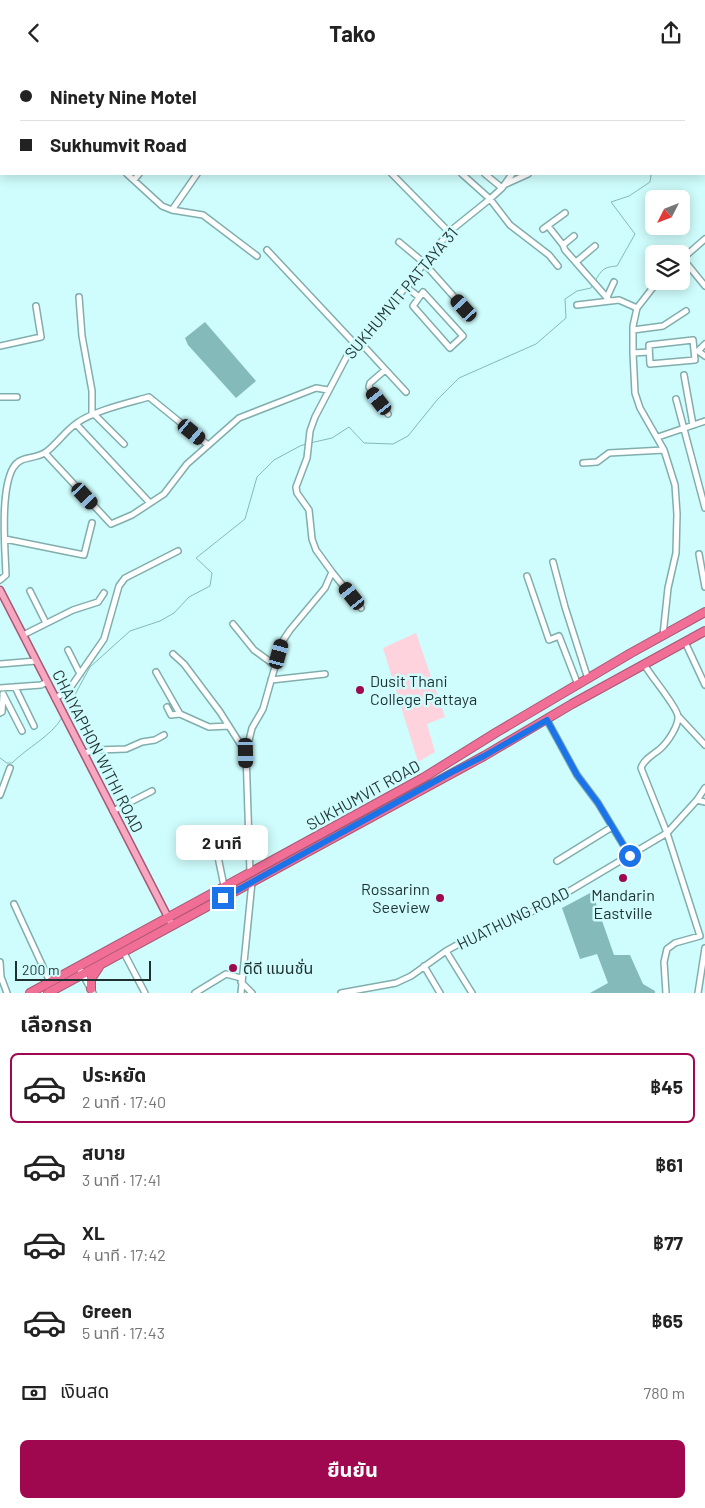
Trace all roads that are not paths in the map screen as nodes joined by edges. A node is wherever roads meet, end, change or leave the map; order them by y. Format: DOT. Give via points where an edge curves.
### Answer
graph roads {
  1 [pos="128,175"];
  2 [pos="138,175"];
  3 [pos="196,175"];
  4 [pos="393,175"];
  5 [pos="463,175"];
  6 [pos="486,175"];
  7 [pos="511,175"];
  8 [pos="526,175"];
  9 [pos="134,180"];
  10 [pos="503,186"];
  11 [pos="490,199"];
  12 [pos="172,210"];
  13 [pos="564,213"];
  14 [pos="449,232"];
  15 [pos="574,236"];
  16 [pos="705,239"];
  17 [pos="399,241"];
  18 [pos="564,245"];
  19 [pos="595,245"];
  20 [pos="267,250"];
  21 [pos="690,253"];
  22 [pos="257,256"];
  23 [pos="576,262"];
  24 [pos="423,263"];
  25 [pos="558,266"];
  26 [pos="690,269"];
  27 [pos="614,282"];
  28 [pos="405,286"];
  29 [pos="705,287"];
  30 [pos="651,290"];
  31 [pos="79,297"];
  32 [pos="419,297"];
  33 [pos="608,299"];
  34 [pos="577,305"];
  35 [pos="36,306"];
  36 [pos="464,308"];
  37 [pos="637,308"];
  38 [pos="686,311"];
  39 [pos="633,330"];
  40 [pos="357,343"];
  41 [pos="705,344"];
  42 [pos="0,346"];
  43 [pos="649,352"];
  44 [pos="633,353"];
  45 [pos="705,356"];
  46 [pos="385,370"];
  47 [pos="684,375"];
  48 [pos="328,390"];
  49 [pos="406,392"];
  50 [pos="0,397"];
  51 [pos="17,397"];
  52 [pos="676,399"];
  53 [pos="388,413"];
  54 [pos="93,415"];
  55 [pos="705,421"];
  56 [pos="76,424"];
  57 [pos="693,425"];
  58 [pos="683,428"];
  59 [pos="658,437"];
  60 [pos="124,444"];
  61 [pos="208,445"];
  62 [pos="664,449"];
  63 [pos="45,453"];
  64 [pos="583,463"];
  65 [pos="150,503"];
  66 [pos="705,508"];
  67 [pos="92,523"];
  68 [pos="5,539"];
  69 [pos="178,551"];
  70 [pos="699,554"];
  71 [pos="553,562"];
  72 [pos="332,572"];
  73 [pos="526,576"];
  74 [pos="0,580"];
  75 [pos="705,587"];
  76 [pos="0,589"];
  77 [pos="30,591"];
  78 [pos="104,593"];
  79 [pos="361,608"];
  80 [pos="705,612"];
  81 [pos="46,623"];
  82 [pos="233,624"];
  83 [pos="705,631"];
  84 [pos="23,635"];
  85 [pos="664,635"];
  86 [pos="685,641"];
  87 [pos="68,651"];
  88 [pos="173,654"];
  89 [pos="36,661"];
  90 [pos="0,664"];
  91 [pos="276,665"];
  92 [pos="644,665"];
  93 [pos="156,672"];
  94 [pos="325,673"];
  95 [pos="80,674"];
  96 [pos="588,679"];
  97 [pos="272,680"];
  98 [pos="47,682"];
  99 [pos="578,685"];
  100 [pos="705,685"];
  101 [pos="15,687"];
  102 [pos="2,690"];
  103 [pos="55,697"];
  104 [pos="167,707"];
  105 [pos="0,713"];
  106 [pos="180,714"];
  107 [pos="678,716"];
  108 [pos="547,720"];
  109 [pos="34,725"];
  110 [pos="229,726"];
  111 [pos="22,731"];
  112 [pos="497,732"];
  113 [pos="164,735"];
  114 [pos="503,745"];
  115 [pos="705,745"];
  116 [pos="84,753"];
  117 [pos="246,753"];
  118 [pos="10,768"];
  119 [pos="705,788"];
  120 [pos="152,791"];
  121 [pos="0,795"];
  122 [pos="697,800"];
  123 [pos="705,801"];
  124 [pos="113,811"];
  125 [pos="612,827"];
  126 [pos="667,833"];
  127 [pos="217,852"];
  128 [pos="630,856"];
  129 [pos="557,861"];
  130 [pos="250,872"];
  131 [pos="252,883"];
  132 [pos="224,887"];
  133 [pos="14,904"];
  134 [pos="170,922"];
  135 [pos="700,936"];
  136 [pos="705,941"];
  137 [pos="705,948"];
  138 [pos="446,951"];
  139 [pos="124,953"];
  140 [pos="0,962"];
  141 [pos="100,965"];
  142 [pos="78,966"];
  143 [pos="424,966"];
  144 [pos="83,975"];
  145 [pos="241,980"];
  146 [pos="50,981"];
  147 [pos="92,991"];
  148 [pos="7,993"];
  149 [pos="30,993"];
  150 [pos="48,993"];
  151 [pos="145,993"];
  152 [pos="195,993"];
  153 [pos="240,993"];
  154 [pos="252,993"];
  155 [pos="341,993"];
  156 [pos="440,993"];
  157 [pos="472,993"];
  158 [pos="666,993"];
  159 [pos="698,993"];
  1 -- 9 [label="street"];
  2 -- 9 [label="street"];
  3 -- 12 [label="street"];
  4 -- 14 [label="street"];
  5 -- 11 [label="street"];
  6 -- 10 [label="street"];
  7 -- 10 [label="street, SUKHUMVIT PATTAYA 31"];
  8 -- 10 [label="street"];
  9 -- 12 [label="street" via="162,206"];
  10 -- 11 [label="street, SUKHUMVIT PATTAYA 31"];
  11 -- 14 [label="street, SUKHUMVIT PATTAYA 31"];
  11 -- 25 [label="street" via="510,225 549,255"];
  12 -- 22 [label="street" via="203,215"];
  13 -- 18 [label="street" via="545,228"];
  14 -- 24 [label="street, SUKHUMVIT PATTAYA 31"];
  15 -- 18 [label="street"];
  16 -- 21 [label="street"];
  17 -- 24 [label="street"];
  18 -- 23 [label="street"];
  19 -- 23 [label="street"];
  20 -- 40 [label="street"];
  23 -- 33 [label="street"];
  24 -- 28 [label="street, SUKHUMVIT PATTAYA 31"];
  24 -- 36 [label="street"];
  26 -- 29 [label="street"];
  27 -- 33 [label="street"];
  28 -- 32 [label="street"];
  28 -- 40 [label="street, SUKHUMVIT PATTAYA 31"];
  30 -- 37 [label="street"];
  31 -- 54 [label="street"];
  32 -- 32 [label="street" via="413,306 450,348 463,336 423,291"];
  33 -- 34 [label="street"];
  33 -- 37 [label="street"];
  35 -- 42 [label="street" via="41,337"];
  37 -- 39 [label="street"];
  38 -- 39 [label="street" via="662,327"];
  39 -- 44 [label="street"];
  40 -- 46 [label="street"];
  40 -- 48 [label="street, SUKHUMVIT PATTAYA 31"];
  41 -- 45 [label="street" via="698,351"];
  43 -- 43 [label="street" via="650,364 695,360 693,341 649,345"];
  43 -- 44 [label="street"];
  44 -- 59 [label="street" via="635,393 640,408"];
  46 -- 49 [label="street"];
  46 -- 53 [label="street" via="369,387"];
  47 -- 57 [label="street"];
  48 -- 61 [label="street" via="316,388 239,418"];
  48 -- 72 [label="street, SUKHUMVIT PATTAYA 31" via="315,417 307,458 296,487 309,510 316,550"];
  50 -- 51 [label="street"];
  52 -- 58 [label="street"];
  54 -- 56 [label="street"];
  54 -- 60 [label="street"];
  54 -- 61 [label="street" via="149,397"];
  55 -- 57 [label="street"];
  56 -- 63 [label="street"];
  56 -- 65 [label="street"];
  57 -- 58 [label="street"];
  58 -- 59 [label="street"];
  58 -- 66 [label="street"];
  59 -- 62 [label="street"];
  61 -- 65 [label="street" via="164,494"];
  62 -- 64 [label="street" via="609,453 596,461"];
  62 -- 85 [label="street" via="675,485 677,514 676,553 668,588"];
  63 -- 65 [label="street" via="111,524"];
  63 -- 68 [label="street" via="20,460 12,470 7,489"];
  67 -- 68 [label="street" via="84,555"];
  68 -- 74 [label="street" via="6,575"];
  69 -- 95 [label="street" via="126,578 119,586 104,639"];
  70 -- 75 [label="street"];
  71 -- 96 [label="street"];
  72 -- 79 [label="street, SUKHUMVIT PATTAYA 31"];
  72 -- 91 [label="street" via="325,588 282,642"];
  73 -- 99 [label="street" via="549,640 559,636"];
  76 -- 84 [label="main road, CHAIYAPHON WITHI ROAD"];
  77 -- 81 [label="street"];
  78 -- 81 [label="street" via="98,603"];
  80 -- 85 [label="highway, SUKHUMVIT ROAD"];
  81 -- 84 [label="street"];
  82 -- 91 [label="street" via="258,654"];
  83 -- 86 [label="highway, SUKHUMVIT ROAD"];
  84 -- 89 [label="main road, CHAIYAPHON WITHI ROAD"];
  85 -- 96 [label="highway, SUKHUMVIT ROAD"];
  86 -- 92 [label="highway, SUKHUMVIT ROAD"];
  86 -- 100 [label="street"];
  87 -- 95 [label="street"];
  88 -- 110 [label="street" via="184,664"];
  89 -- 90 [label="street"];
  89 -- 98 [label="main road, CHAIYAPHON WITHI ROAD"];
  91 -- 97 [label="street"];
  92 -- 107 [label="street"];
  92 -- 108 [label="highway, SUKHUMVIT ROAD"];
  93 -- 106 [label="street"];
  94 -- 97 [label="street"];
  95 -- 103 [label="street" via="68,691"];
  96 -- 99 [label="highway, SUKHUMVIT ROAD"];
  97 -- 117 [label="street" via="263,709 252,728"];
  98 -- 101 [label="street"];
  98 -- 103 [label="main road, CHAIYAPHON WITHI ROAD"];
  99 -- 112 [label="highway, SUKHUMVIT ROAD"];
  101 -- 102 [label="street"];
  101 -- 109 [label="street"];
  102 -- 105 [label="street"];
  102 -- 111 [label="street"];
  103 -- 116 [label="main road, CHAIYAPHON WITHI ROAD"];
  104 -- 106 [label="street" via="170,715"];
  106 -- 110 [label="street" via="209,727"];
  107 -- 115 [label="street"];
  107 -- 126 [label="street" via="667,741 643,763 642,768"];
  108 -- 114 [label="highway, SUKHUMVIT ROAD"];
  108 -- 125 [label="street" via="577,775"];
  110 -- 117 [label="street"];
  112 -- 114 [label="highway" via="495,740"];
  112 -- 130 [label="highway, SUKHUMVIT ROAD" via="422,778"];
  113 -- 116 [label="street" via="126,749"];
  114 -- 131 [label="highway, SUKHUMVIT ROAD"];
  116 -- 124 [label="main road, CHAIYAPHON WITHI ROAD"];
  117 -- 130 [label="street"];
  118 -- 121 [label="street"];
  119 -- 122 [label="street, HUATHUNG ROAD"];
  120 -- 124 [label="street"];
  122 -- 123 [label="street"];
  122 -- 126 [label="street, HUATHUNG ROAD"];
  124 -- 134 [label="main road, CHAIYAPHON WITHI ROAD"];
  125 -- 128 [label="street"];
  125 -- 129 [label="street"];
  126 -- 128 [label="street, HUATHUNG ROAD"];
  126 -- 135 [label="street"];
  127 -- 132 [label="street"];
  128 -- 138 [label="street, HUATHUNG ROAD" via="546,905 484,930"];
  130 -- 132 [label="highway, SUKHUMVIT ROAD"];
  131 -- 134 [label="highway, SUKHUMVIT ROAD"];
  131 -- 145 [label="street"];
  132 -- 134 [label="highway, SUKHUMVIT ROAD"];
  133 -- 146 [label="street"];
  134 -- 139 [label="highway, SUKHUMVIT ROAD"];
  134 -- 142 [label="highway, SUKHUMVIT ROAD"];
  135 -- 136 [label="street"];
  135 -- 158 [label="street" via="674,943 667,949 664,962"];
  137 -- 159 [label="street"];
  138 -- 143 [label="street, HUATHUNG ROAD"];
  138 -- 157 [label="street"];
  139 -- 141 [label="highway, SUKHUMVIT ROAD"];
  139 -- 151 [label="street"];
  140 -- 148 [label="street"];
  141 -- 144 [label="highway, SUKHUMVIT ROAD"];
  141 -- 147 [label="highway" via="91,979"];
  142 -- 144 [label="street"];
  142 -- 146 [label="highway, SUKHUMVIT ROAD"];
  143 -- 155 [label="street, HUATHUNG ROAD" via="396,983"];
  143 -- 156 [label="street"];
  144 -- 147 [label="street"];
  144 -- 150 [label="highway, SUKHUMVIT ROAD"];
  145 -- 152 [label="street" via="226,974"];
  145 -- 153 [label="street"];
  145 -- 154 [label="street"];
  146 -- 149 [label="highway, SUKHUMVIT ROAD"];
}
